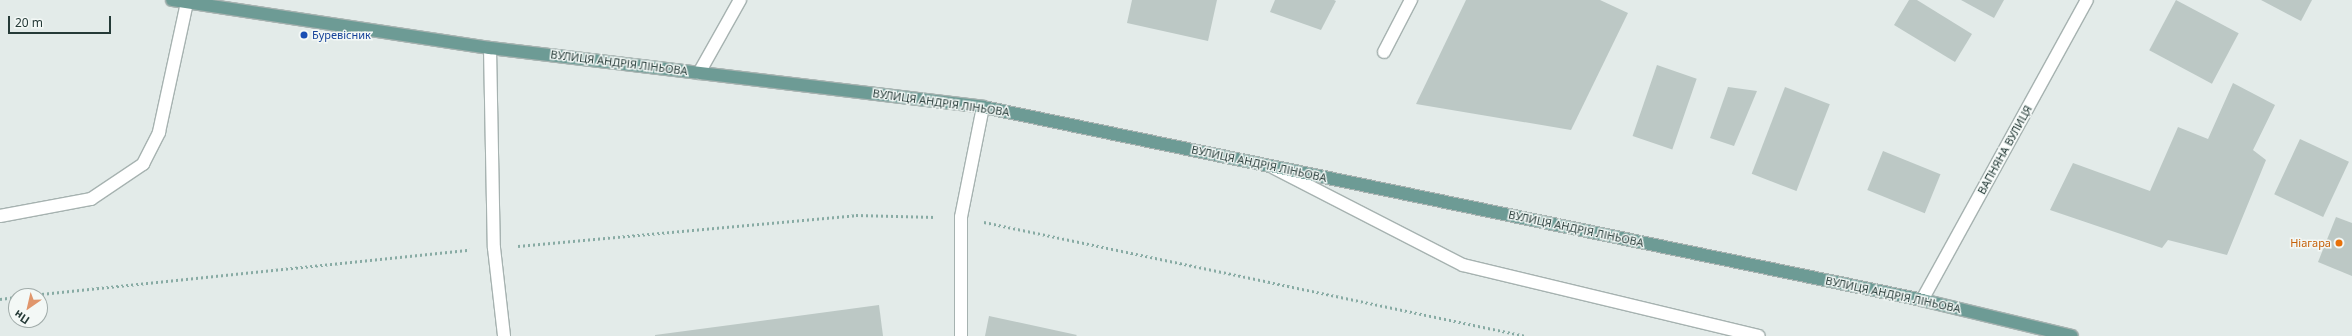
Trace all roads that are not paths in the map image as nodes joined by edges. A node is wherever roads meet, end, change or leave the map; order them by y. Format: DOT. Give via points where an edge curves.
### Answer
graph roads {
  1 [pos="172,0"];
  2 [pos="740,0"];
  3 [pos="1411,0"];
  4 [pos="2087,0"];
  5 [pos="187,2"];
  6 [pos="490,48"];
  7 [pos="1384,52"];
  8 [pos="699,73"];
  9 [pos="983,107"];
  10 [pos="1270,166"];
  11 [pos="0,216"];
  12 [pos="1922,300"];
  13 [pos="504,336"];
  14 [pos="961,336"];
  15 [pos="1759,336"];
  16 [pos="2072,336"];
  1 -- 5 [label="main road, ВУЛИЦЯ АНДРІЯ ЛІНЬОВА"];
  2 -- 8 [label="street"];
  3 -- 7 [label="street"];
  4 -- 12 [label="street, ВАПНЯНА ВУЛИЦЯ"];
  5 -- 6 [label="main road, ВУЛИЦЯ АНДРІЯ ЛІНЬОВА"];
  5 -- 11 [label="street" via="159,132 143,164 91,199"];
  6 -- 8 [label="main road, ВУЛИЦЯ АНДРІЯ ЛІНЬОВА"];
  6 -- 13 [label="street" via="494,248"];
  8 -- 9 [label="main road, ВУЛИЦЯ АНДРІЯ ЛІНЬОВА"];
  9 -- 10 [label="main road, ВУЛИЦЯ АНДРІЯ ЛІНЬОВА"];
  9 -- 14 [label="street" via="961,217"];
  10 -- 12 [label="main road, ВУЛИЦЯ АНДРІЯ ЛІНЬОВА"];
  10 -- 15 [label="street" via="1464,265"];
  12 -- 16 [label="main road, ВУЛИЦЯ АНДРІЯ ЛІНЬОВА"];
}
